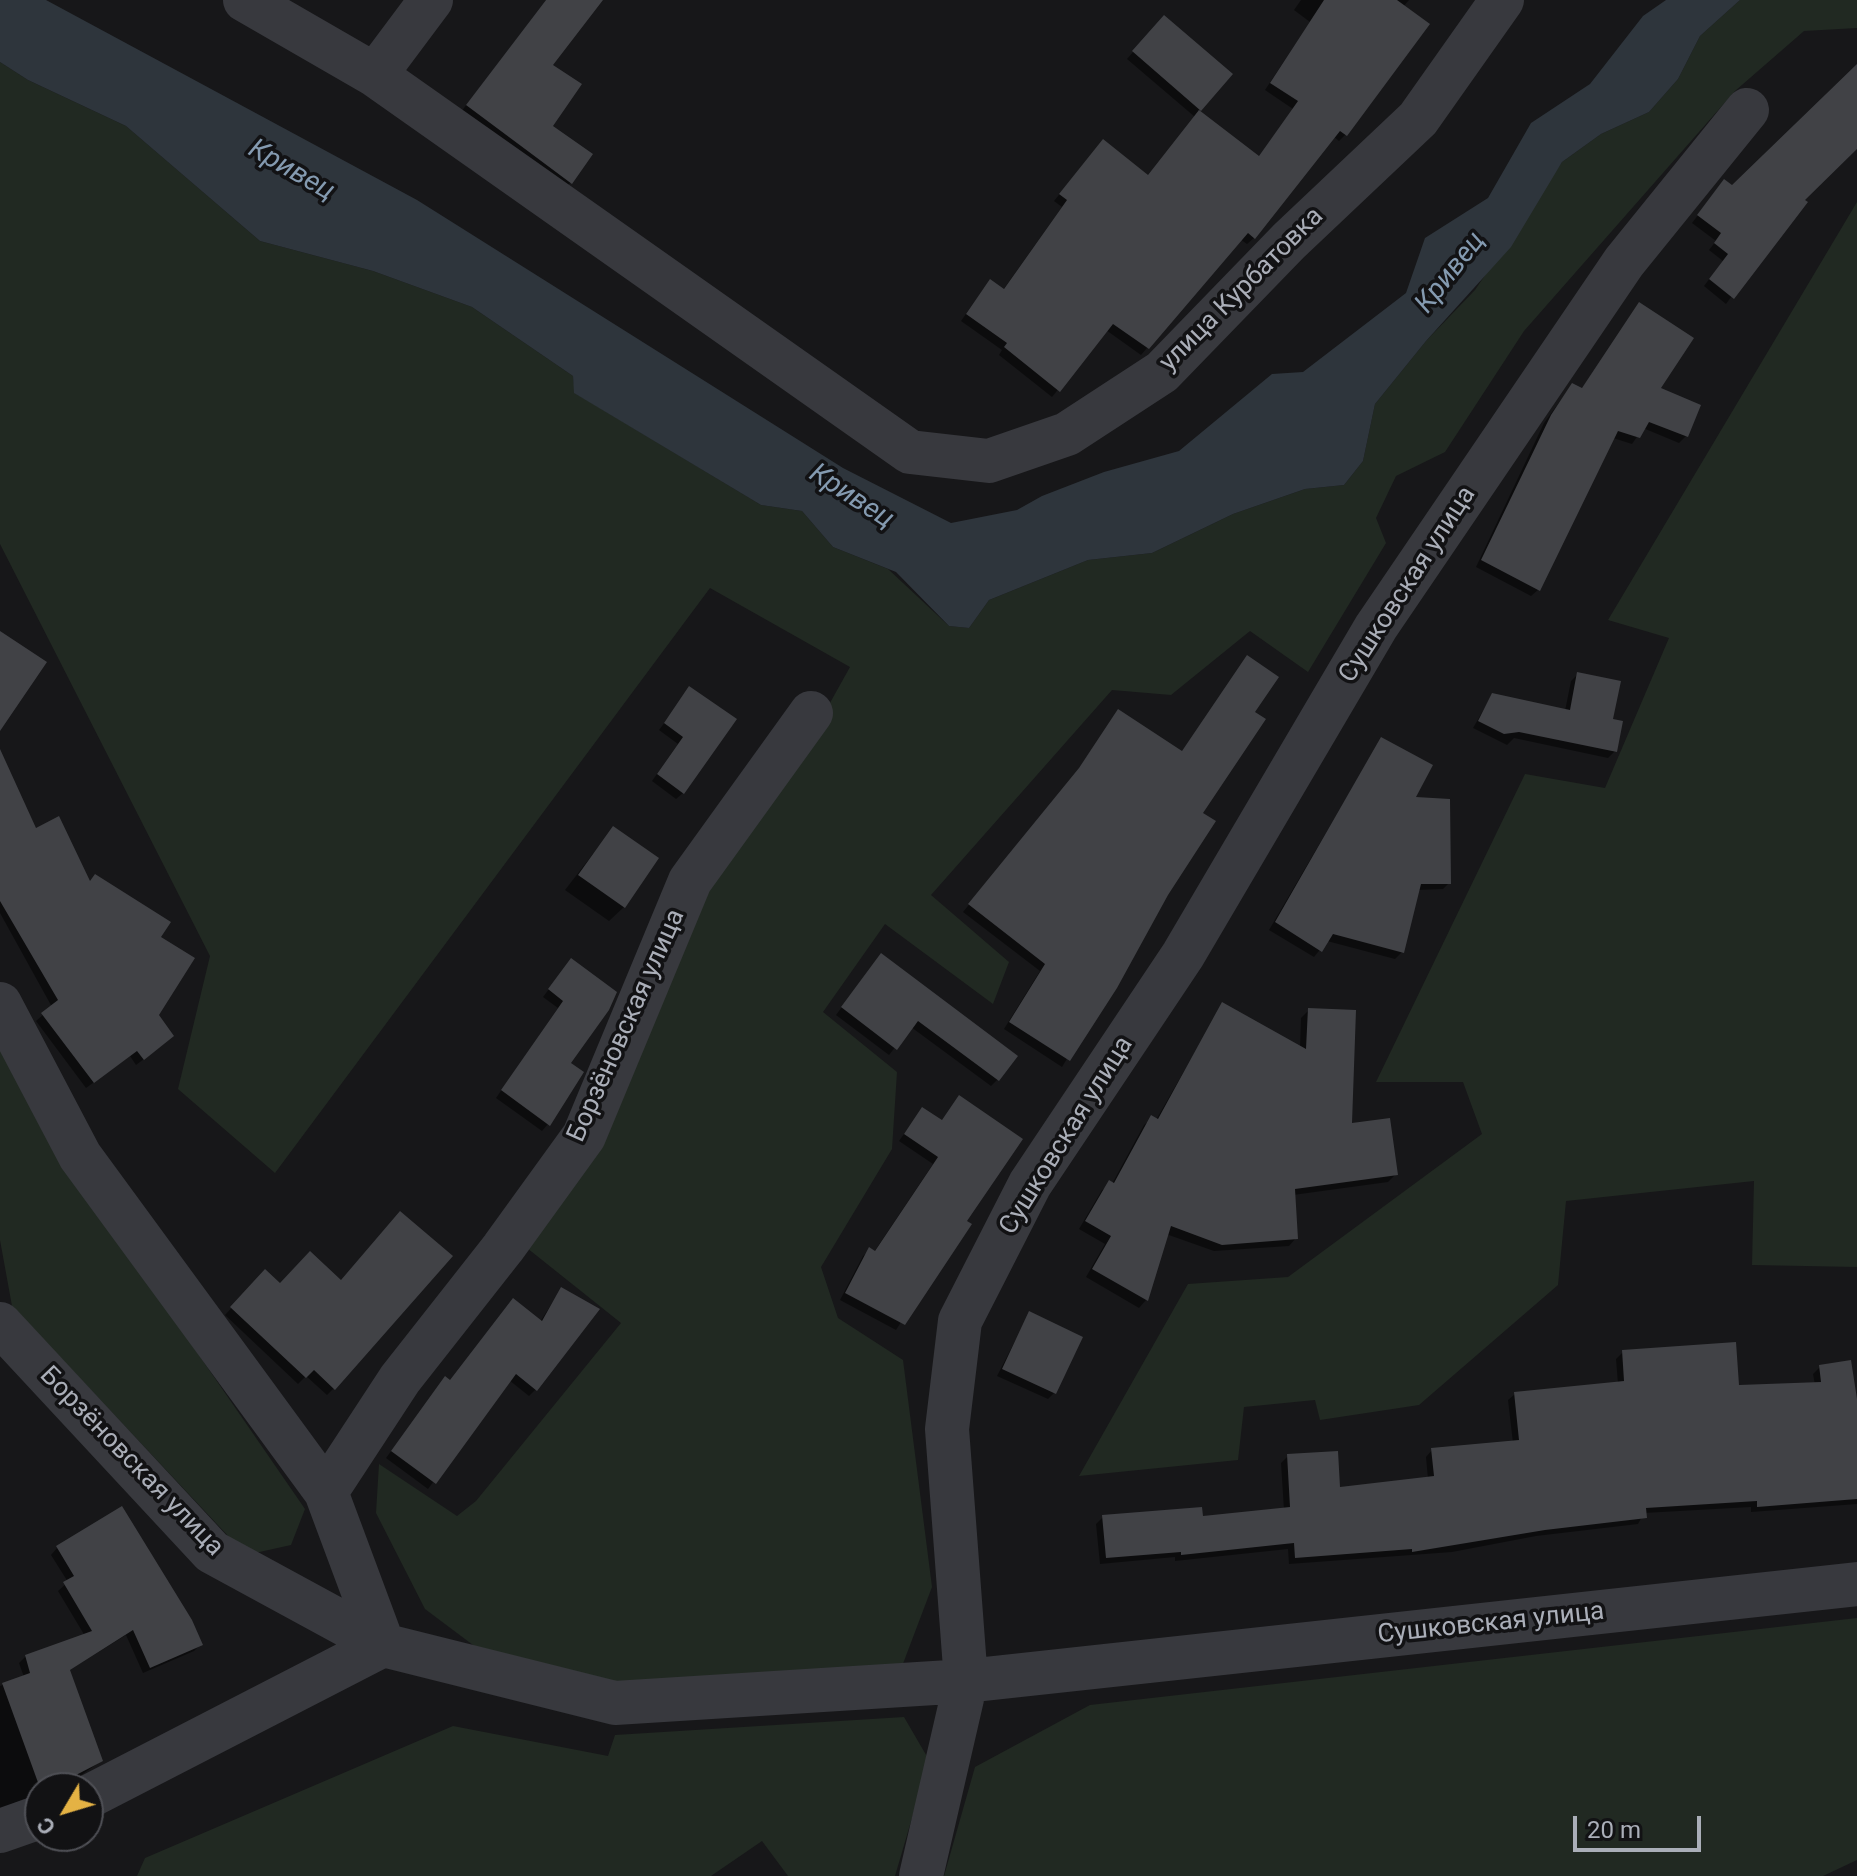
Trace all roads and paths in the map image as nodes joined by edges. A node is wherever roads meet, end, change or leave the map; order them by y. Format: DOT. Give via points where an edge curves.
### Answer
graph roads {
  1 [pos="245,0"];
  2 [pos="431,0"];
  3 [pos="1502,0"];
  4 [pos="375,75"];
  5 [pos="1747,110"];
  6 [pos="811,713"];
  7 [pos="0,1004"];
  8 [pos="0,1324"];
  9 [pos="326,1492"];
  10 [pos="1857,1584"];
  11 [pos="383,1645"];
  12 [pos="966,1681"];
  13 [pos="104,1789"];
  14 [pos="24,1823"];
  15 [pos="0,1831"];
  16 [pos="921,1876"];
  1 -- 4 [label="street"];
  2 -- 4 [label="street"];
  3 -- 4 [label="street, улица Курбатовка" via="1418,119 1162,372 1067,434 989,461 910,452"];
  5 -- 12 [label="street, Сушковская улица" via="1624,262 1376,627 1183,955 1030,1184 960,1321 947,1429"];
  6 -- 9 [label="street, Борзёновская улица" via="690,881 584,1136 400,1379"];
  7 -- 9 [label="street" via="80,1156"];
  8 -- 11 [label="street, Борзёновская улица" via="212,1552"];
  9 -- 11 [label="street"];
  10 -- 12 [label="street, Сушковская улица"];
  11 -- 12 [label="street, Борзёновская улица" via="615,1703"];
  11 -- 13 [label="street"];
  12 -- 16 [label="street"];
  14 -- 15 [label="street"];
}
